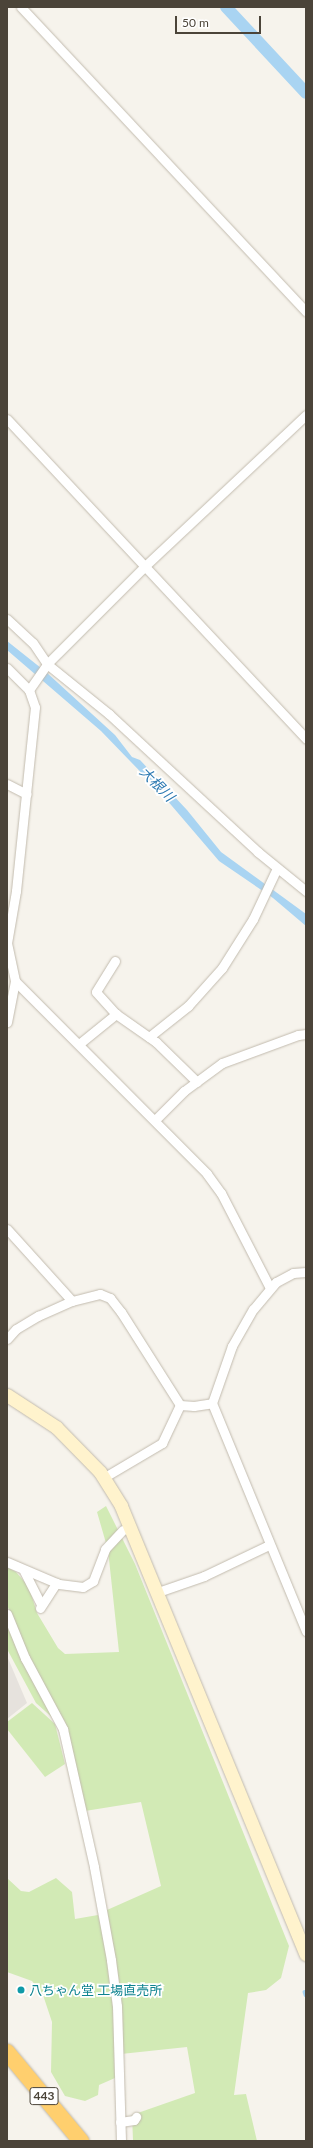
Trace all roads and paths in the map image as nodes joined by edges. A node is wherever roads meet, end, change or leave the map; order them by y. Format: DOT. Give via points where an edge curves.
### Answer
graph roads {
  1 [pos="21,7"];
  2 [pos="306,312"];
  3 [pos="306,415"];
  4 [pos="7,419"];
  5 [pos="144,567"];
  6 [pos="7,619"];
  7 [pos="47,664"];
  8 [pos="7,668"];
  9 [pos="30,689"];
  10 [pos="306,739"];
  11 [pos="7,784"];
  12 [pos="27,794"];
  13 [pos="277,868"];
  14 [pos="306,891"];
  15 [pos="115,961"];
  16 [pos="9,963"];
  17 [pos="15,981"];
  18 [pos="116,1014"];
  19 [pos="7,1022"];
  20 [pos="306,1034"];
  21 [pos="149,1037"];
  22 [pos="79,1044"];
  23 [pos="197,1082"];
  24 [pos="156,1120"];
  25 [pos="7,1229"];
  26 [pos="306,1272"];
  27 [pos="270,1288"];
  28 [pos="72,1301"];
  29 [pos="7,1339"];
  30 [pos="7,1396"];
  31 [pos="212,1403"];
  32 [pos="180,1405"];
  33 [pos="103,1478"];
  34 [pos="123,1530"];
  35 [pos="269,1545"];
  36 [pos="7,1562"];
  37 [pos="24,1571"];
  38 [pos="56,1583"];
  39 [pos="158,1592"];
  40 [pos="7,1614"];
  41 [pos="306,1631"];
  42 [pos="306,1954"];
  43 [pos="7,2052"];
  44 [pos="136,2117"];
  45 [pos="120,2122"];
  46 [pos="82,2141"];
  47 [pos="121,2141"];
  1 -- 2 [label="street"];
  3 -- 5 [label="street"];
  4 -- 5 [label="street"];
  5 -- 7 [label="street"];
  5 -- 10 [label="street"];
  6 -- 7 [label="street" via="33,643"];
  7 -- 9 [label="street"];
  7 -- 13 [label="street" via="109,714"];
  8 -- 9 [label="street"];
  9 -- 12 [label="street" via="35,707"];
  11 -- 12 [label="street"];
  12 -- 16 [label="street" via="7,944"];
  13 -- 14 [label="street"];
  13 -- 21 [label="street" via="252,919 222,968 188,1006"];
  15 -- 18 [label="street" via="96,992"];
  16 -- 17 [label="street"];
  17 -- 19 [label="street"];
  17 -- 22 [label="street"];
  18 -- 21 [label="street"];
  18 -- 22 [label="street"];
  20 -- 23 [label="street" via="222,1062"];
  21 -- 23 [label="street"];
  22 -- 24 [label="street"];
  23 -- 24 [label="street"];
  24 -- 27 [label="street" via="207,1174 221,1193"];
  25 -- 28 [label="street"];
  26 -- 27 [label="street" via="293,1273"];
  27 -- 31 [label="street" via="253,1309 232,1346"];
  28 -- 29 [label="street" via="26,1322"];
  28 -- 32 [label="street" via="100,1294 110,1298"];
  30 -- 33 [label="street" via="56,1427"];
  31 -- 32 [label="street"];
  31 -- 35 [label="street"];
  32 -- 33 [label="street" via="162,1443"];
  33 -- 39 [label="street" via="121,1506"];
  34 -- 38 [label="street" via="108,1544 96,1577 89,1585 77,1588"];
  35 -- 39 [label="street" via="204,1576"];
  35 -- 41 [label="street"];
  36 -- 37 [label="street"];
  37 -- 38 [label="street"];
  37 -- 38 [label="street" via="40,1607"];
  39 -- 42 [label="street"];
  40 -- 45 [label="street" via="24,1658 63,1730 92,1859 115,1991"];
  43 -- 46 [label="highway, 443"];
  44 -- 45 [label="street" via="134,2120"];
  45 -- 47 [label="street"];
}
